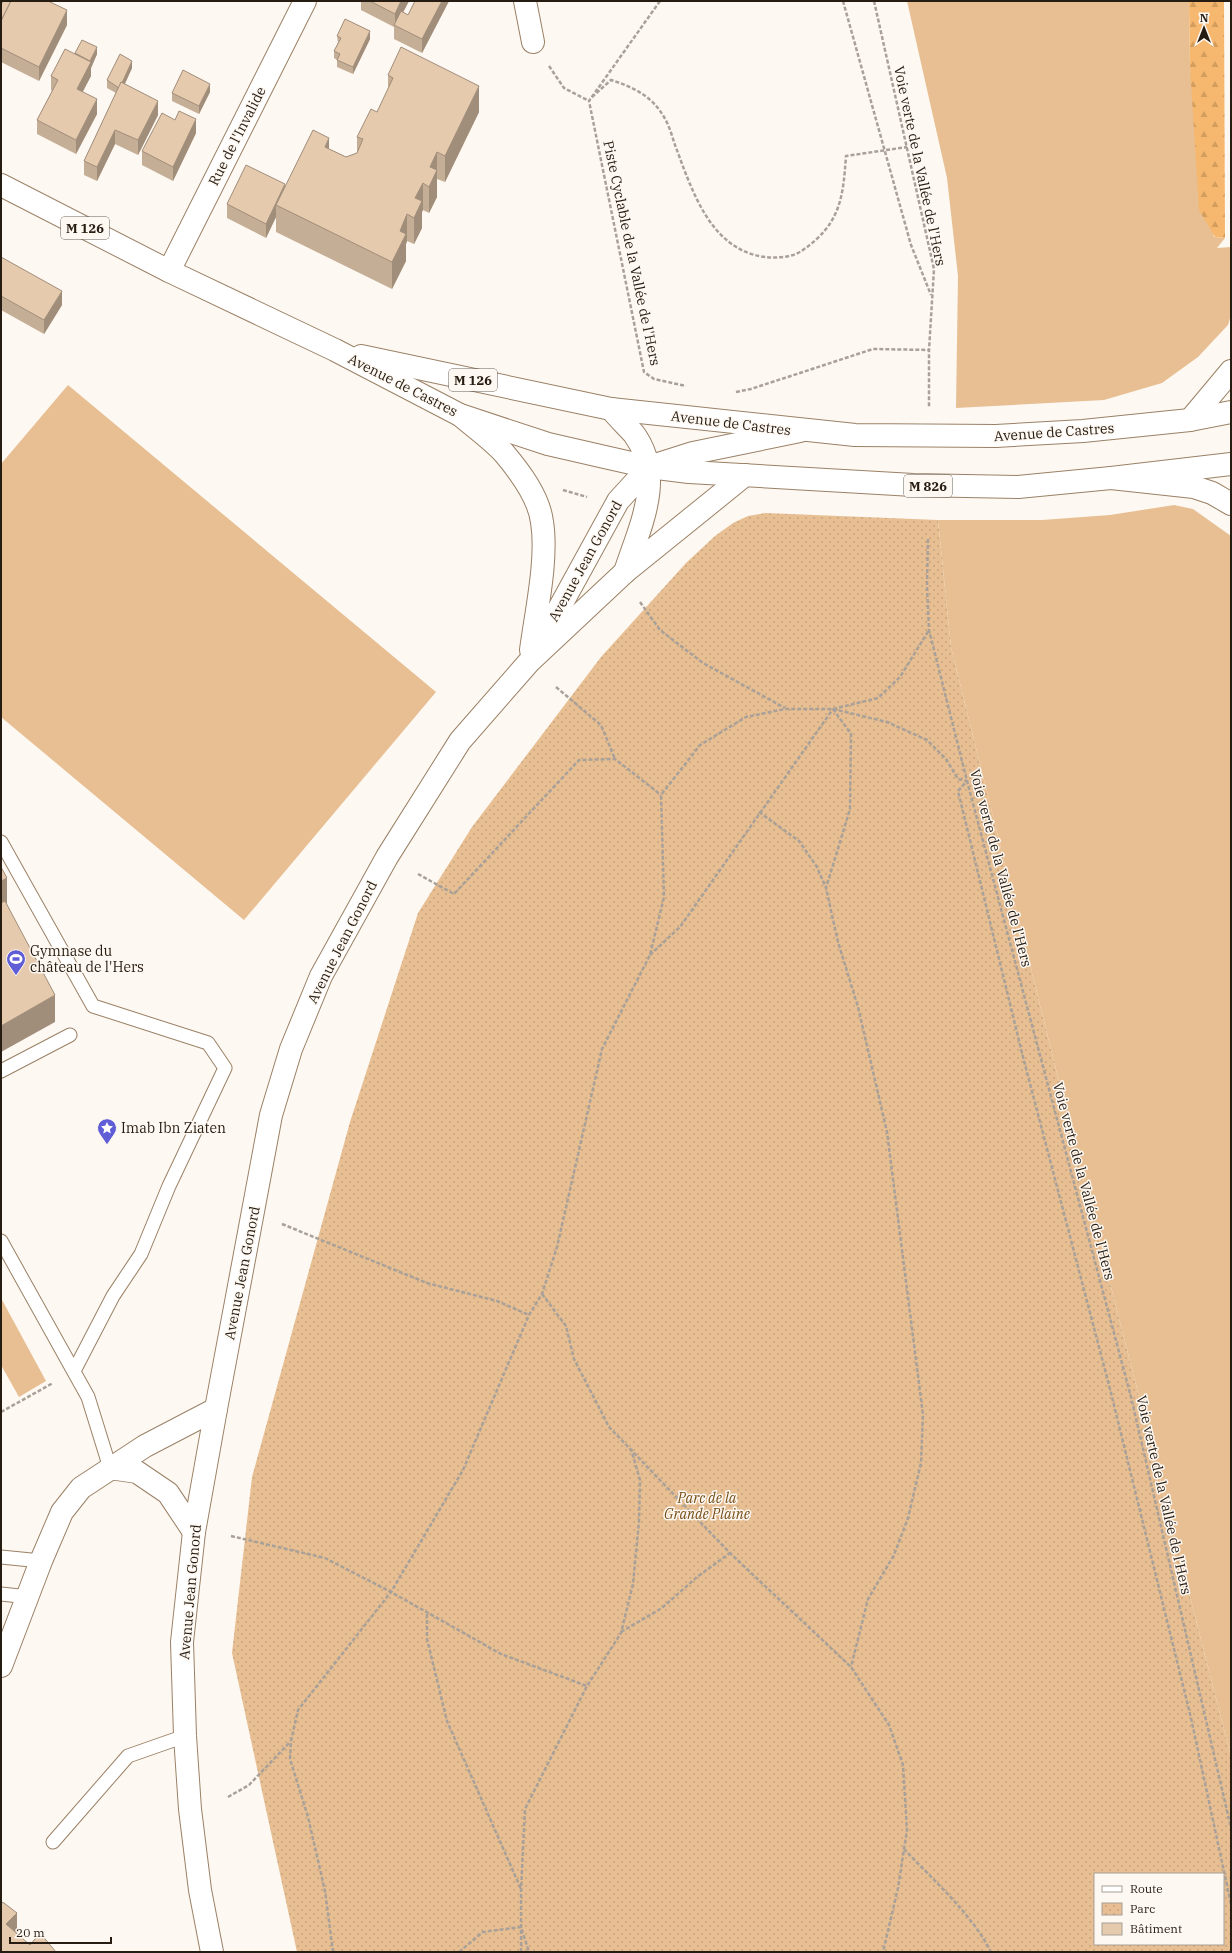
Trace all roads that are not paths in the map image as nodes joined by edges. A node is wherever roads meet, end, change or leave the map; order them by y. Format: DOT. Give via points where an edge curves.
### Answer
graph roads {
  1 [pos="305,1"];
  2 [pos="525,1"];
  3 [pos="533,42"];
  4 [pos="1,185"];
  5 [pos="169,271"];
  6 [pos="335,350"];
  7 [pos="1231,371"];
  8 [pos="611,409"];
  9 [pos="1231,412"];
  10 [pos="460,415"];
  11 [pos="1190,420"];
  12 [pos="800,431"];
  13 [pos="1231,464"];
  14 [pos="649,467"];
  15 [pos="745,475"];
  16 [pos="1111,478"];
  17 [pos="1231,504"];
  18 [pos="625,572"];
  19 [pos="529,662"];
  20 [pos="1,842"];
  21 [pos="70,1035"];
  22 [pos="1,1071"];
  23 [pos="1,1241"];
  24 [pos="74,1371"];
  25 [pos="216,1409"];
  26 [pos="110,1468"];
  27 [pos="194,1532"];
  28 [pos="1,1557"];
  29 [pos="41,1561"];
  30 [pos="1,1594"];
  31 [pos="29,1597"];
  32 [pos="6,1640"];
  33 [pos="1,1666"];
  34 [pos="185,1736"];
  35 [pos="53,1842"];
  36 [pos="212,1952"];
  1 -- 5 [label="main road, Rue de l'Invalide"];
  2 -- 3 [label="main road"];
  4 -- 5 [label="main road, Avenue de Castres / M 126"];
  5 -- 6 [label="main road, Avenue de Castres / M 126"];
  6 -- 8 [label="main road, Avenue de Castres / M 126"];
  6 -- 10 [label="main road, Avenue de Castres / M 126"];
  7 -- 11 [label="main road"];
  8 -- 12 [label="main road, Avenue de Castres / M 126"];
  8 -- 14 [label="main road, Avenue Jean Gonord" via="635,435"];
  9 -- 11 [label="main road, Avenue de Castres"];
  10 -- 14 [label="main road, Avenue de Castres / M 126" via="548,444"];
  10 -- 19 [label="main road, Avenue Jean Gonord" via="503,452 536,501 542,521 544,549"];
  11 -- 12 [label="main road, Avenue de Castres" via="1083,431 996,436 897,437"];
  12 -- 14 [label="main road, Avenue Jean Gonord" via="693,453"];
  13 -- 16 [label="main road, M 826"];
  14 -- 15 [label="main road, Avenue de Castres / M 126"];
  14 -- 18 [label="main road, Avenue Jean Gonord" via="650,494"];
  14 -- 19 [label="main road, Avenue Jean Gonord" via="618,501"];
  15 -- 16 [label="main road, Avenue de Castres / M 826" via="913,486 1018,487"];
  15 -- 18 [label="main road, Avenue Jean Gonord"];
  16 -- 17 [label="main road" via="1194,487 1212,493"];
  18 -- 19 [label="main road, Avenue Jean Gonord"];
  19 -- 25 [label="main road, Avenue Jean Gonord" via="460,741 387,857 321,976 291,1049 271,1115"];
  20 -- 24 [label="lane" via="93,1006 208,1043 225,1068 168,1186 142,1254 113,1296"];
  21 -- 22 [label="lane"];
  23 -- 24 [label="lane"];
  24 -- 26 [label="lane" via="88,1397"];
  25 -- 26 [label="main road" via="145,1446"];
  25 -- 27 [label="main road, Avenue Jean Gonord"];
  26 -- 27 [label="main road" via="137,1472 168,1493"];
  26 -- 29 [label="main road" via="81,1488 62,1512"];
  27 -- 34 [label="main road, Avenue Jean Gonord" via="182,1642"];
  28 -- 29 [label="lane"];
  29 -- 31 [label="main road"];
  30 -- 31 [label="lane"];
  31 -- 32 [label="main road"];
  32 -- 33 [label="main road"];
  34 -- 35 [label="lane" via="128,1756"];
  34 -- 36 [label="main road, Avenue Jean Gonord" via="190,1808 200,1890"];
}
